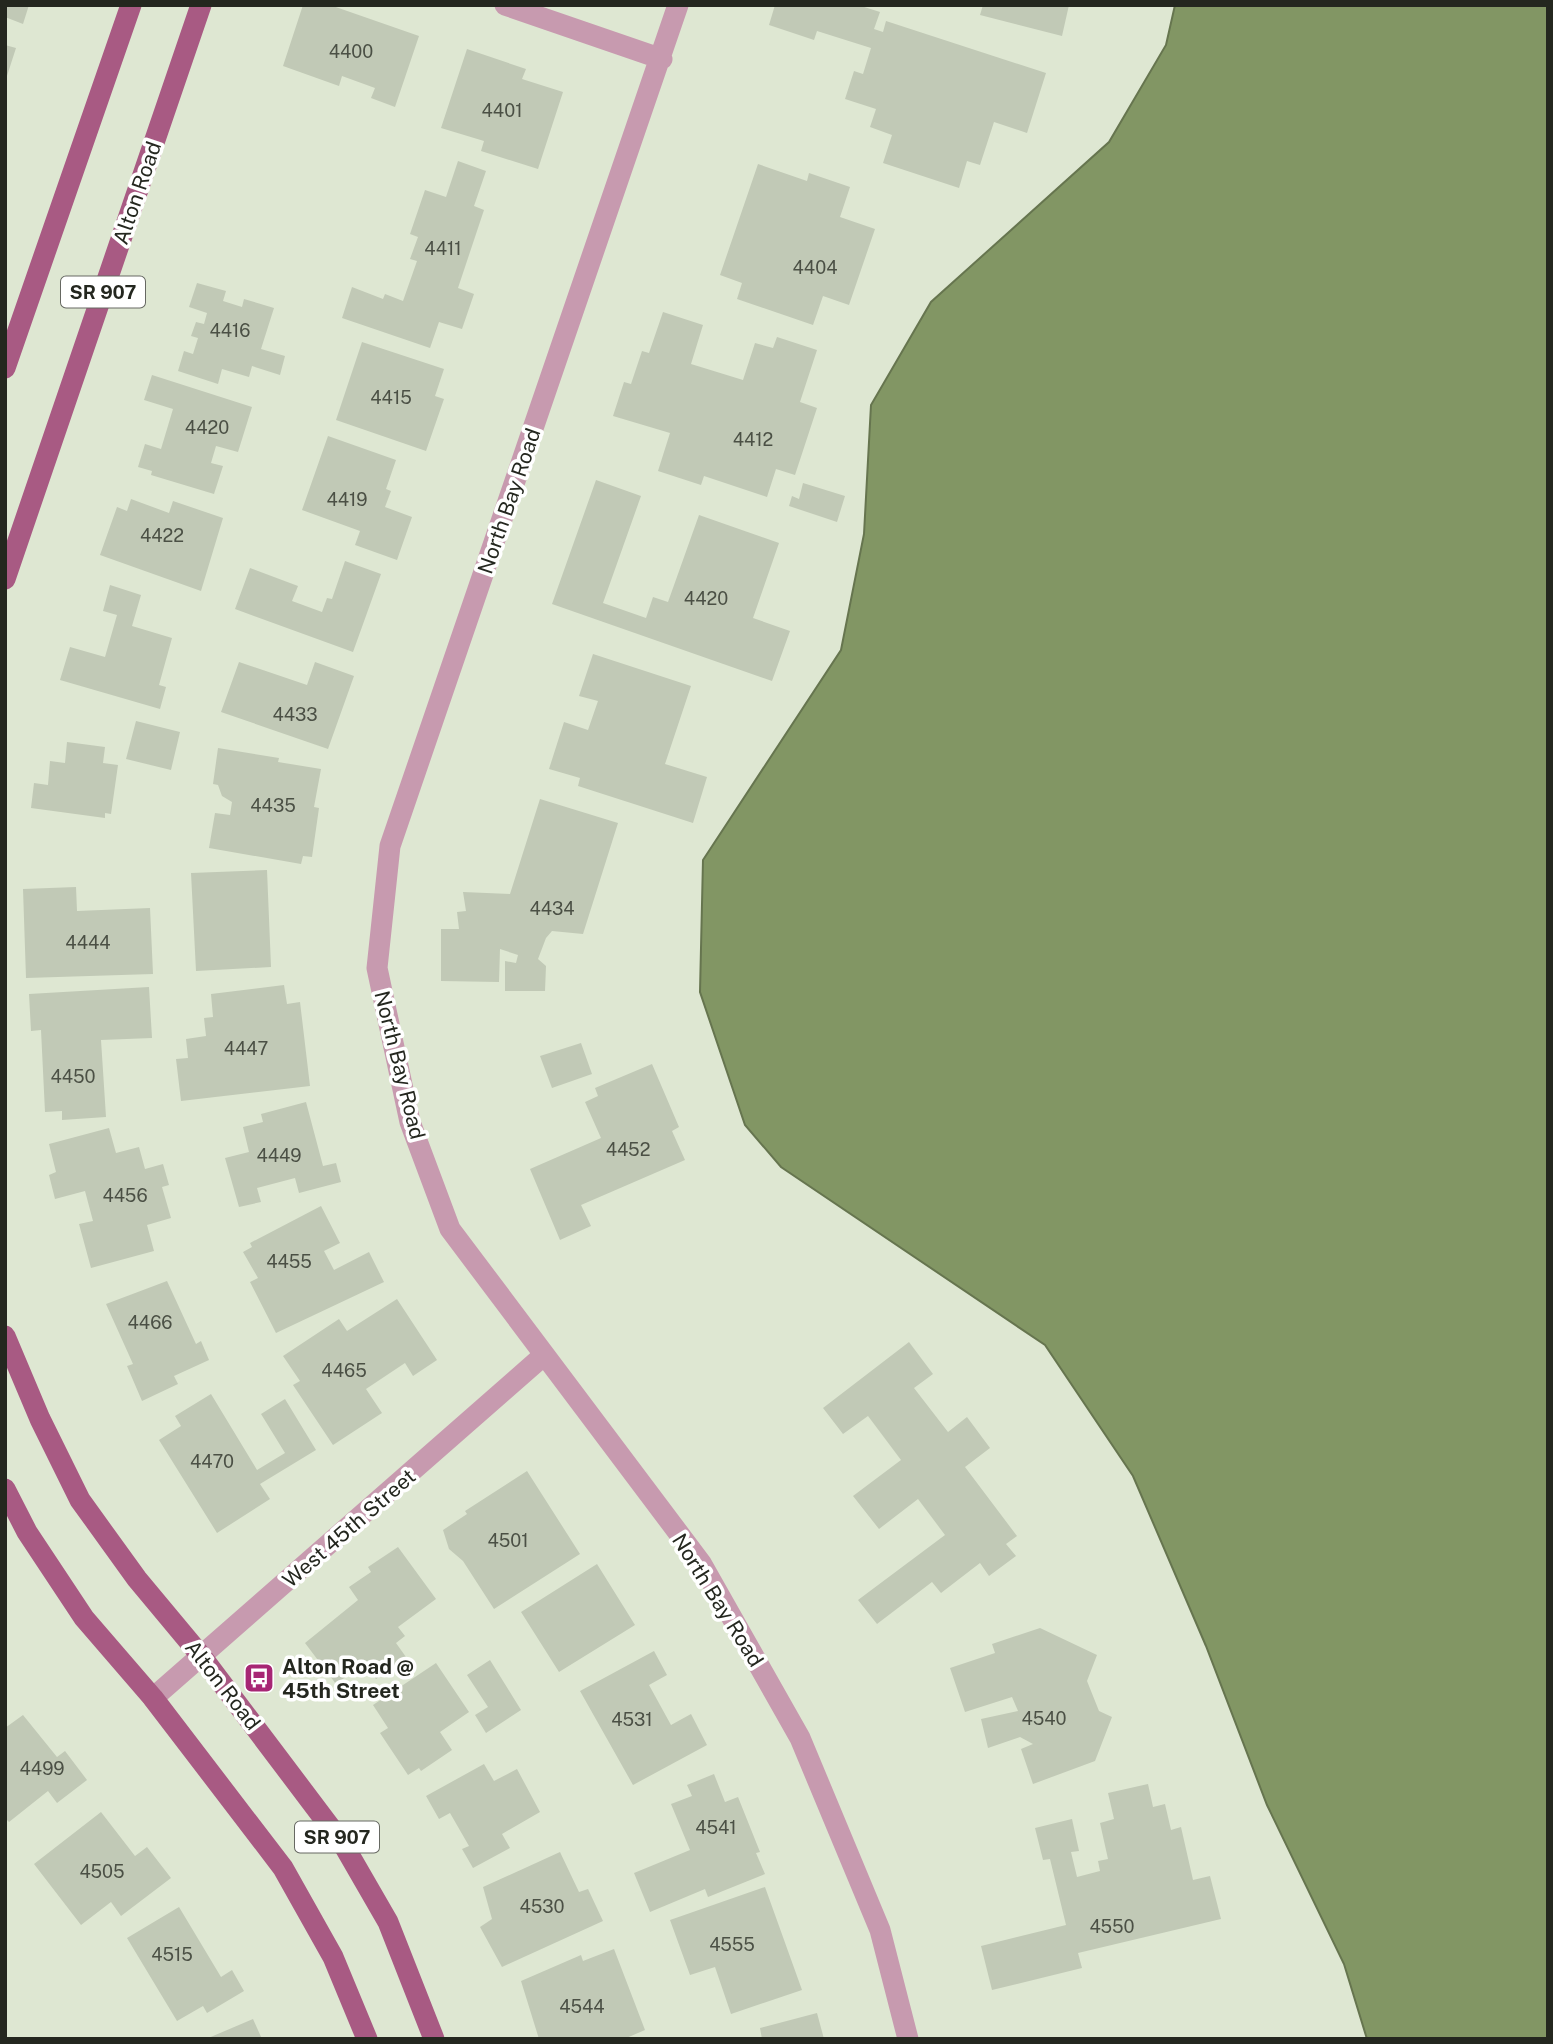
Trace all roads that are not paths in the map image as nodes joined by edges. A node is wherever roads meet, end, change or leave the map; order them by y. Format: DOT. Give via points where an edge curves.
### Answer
graph roads {
  1 [pos="131,5"];
  2 [pos="201,5"];
  3 [pos="505,5"];
  4 [pos="678,5"];
  5 [pos="662,59"];
  6 [pos="5,368"];
  7 [pos="5,579"];
  8 [pos="5,1336"];
  9 [pos="543,1356"];
  10 [pos="5,1489"];
  11 [pos="202,1657"];
  12 [pos="153,1698"];
  13 [pos="367,2039"];
  14 [pos="434,2039"];
  15 [pos="908,2039"];
  1 -- 6 [label="main road, SR 907"];
  2 -- 7 [label="main road, Alton Road / SR 907"];
  3 -- 5 [label="street"];
  4 -- 5 [label="street, North Bay Road"];
  5 -- 9 [label="street, North Bay Road" via="390,845 377,968 410,1122 450,1229"];
  8 -- 11 [label="main road, Alton Road / SR 907" via="80,1500"];
  9 -- 11 [label="street, West 45th Street"];
  9 -- 15 [label="street, North Bay Road" via="701,1563 800,1738 880,1930"];
  10 -- 12 [label="main road, SR 907" via="27,1532 84,1618"];
  11 -- 12 [label="street, West 45th Street"];
  11 -- 14 [label="main road, Alton Road / SR 907" via="343,1844 388,1923"];
  12 -- 13 [label="main road, SR 907" via="283,1868 333,1956"];
}
